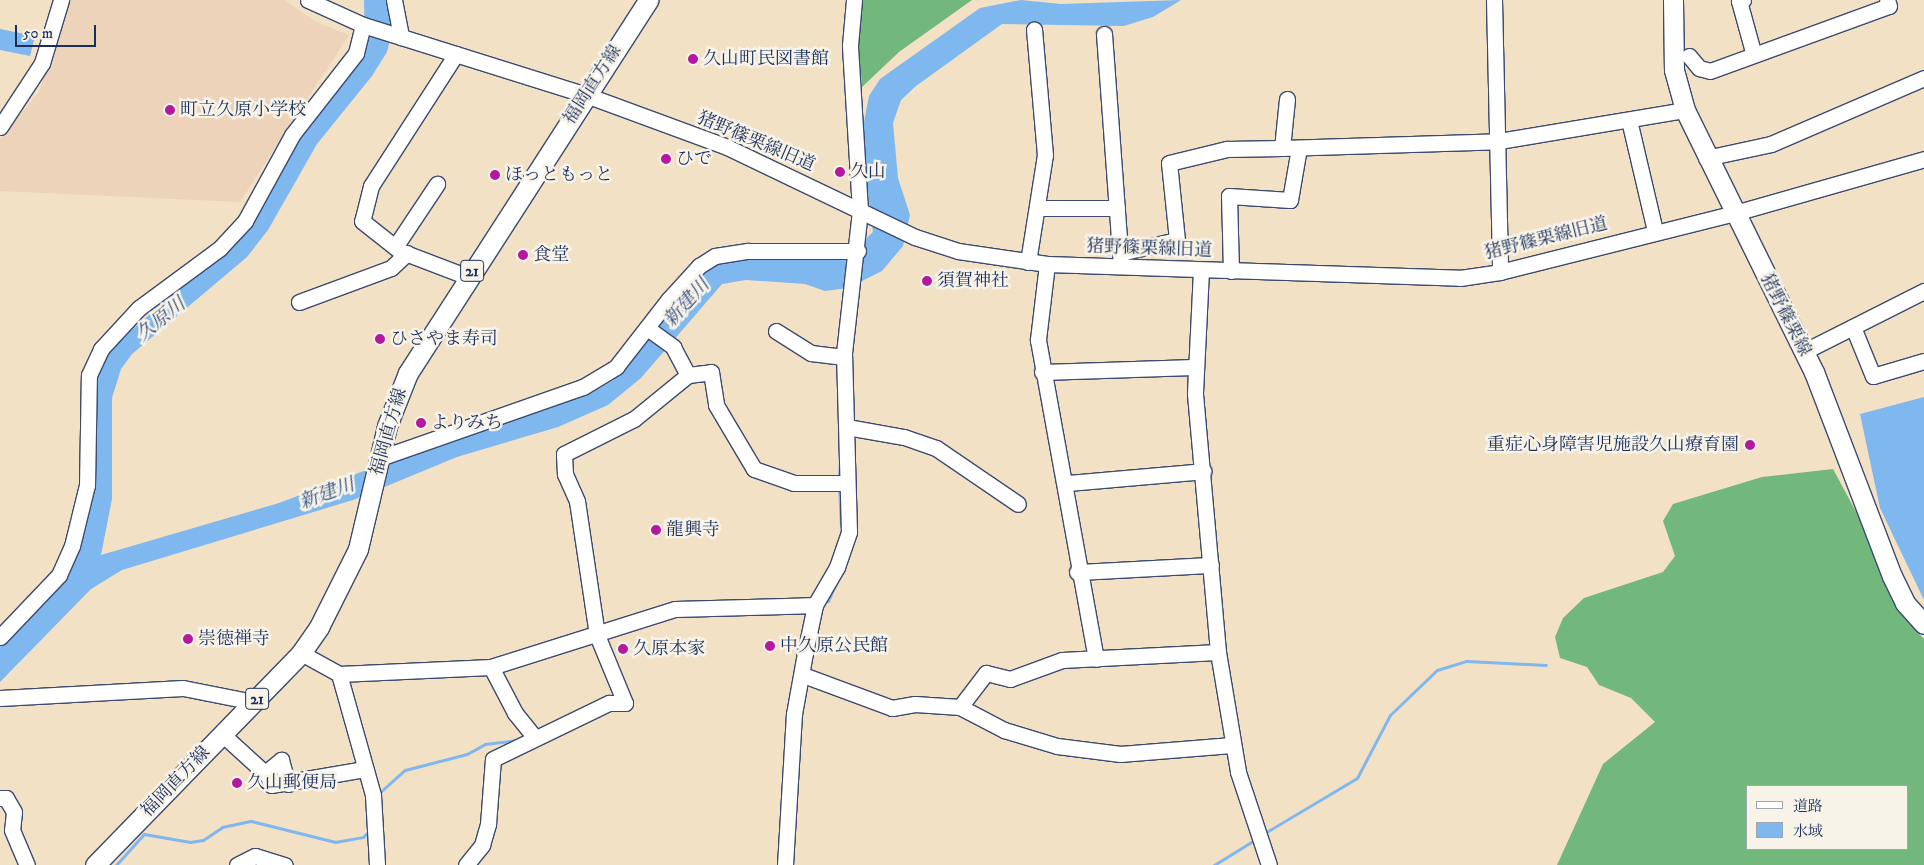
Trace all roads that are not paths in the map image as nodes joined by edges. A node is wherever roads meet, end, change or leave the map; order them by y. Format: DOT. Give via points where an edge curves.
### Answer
graph roads {
  1 [pos="60,0"];
  2 [pos="308,0"];
  3 [pos="394,0"];
  4 [pos="648,0"];
  5 [pos="854,0"];
  6 [pos="1494,0"];
  7 [pos="1673,0"];
  8 [pos="1743,0"];
  9 [pos="1887,0"];
  10 [pos="364,25"];
  11 [pos="1034,29"];
  12 [pos="1104,34"];
  13 [pos="397,36"];
  14 [pos="1752,52"];
  15 [pos="456,54"];
  16 [pos="1689,56"];
  17 [pos="1924,78"];
  18 [pos="586,95"];
  19 [pos="1287,98"];
  20 [pos="1685,110"];
  21 [pos="1629,120"];
  22 [pos="0,128"];
  23 [pos="1499,141"];
  24 [pos="1282,148"];
  25 [pos="1299,148"];
  26 [pos="1706,158"];
  27 [pos="1924,159"];
  28 [pos="438,184"];
  29 [pos="1037,208"];
  30 [pos="1117,208"];
  31 [pos="860,210"];
  32 [pos="1735,213"];
  33 [pos="1655,231"];
  34 [pos="401,250"];
  35 [pos="858,251"];
  36 [pos="1120,260"];
  37 [pos="1028,262"];
  38 [pos="1047,264"];
  39 [pos="1201,270"];
  40 [pos="1231,272"];
  41 [pos="1500,272"];
  42 [pos="468,277"];
  43 [pos="1924,291"];
  44 [pos="299,302"];
  45 [pos="1853,327"];
  46 [pos="650,330"];
  47 [pos="776,331"];
  48 [pos="1803,352"];
  49 [pos="844,357"];
  50 [pos="1924,361"];
  51 [pos="1194,367"];
  52 [pos="1042,372"];
  53 [pos="688,375"];
  54 [pos="847,427"];
  55 [pos="380,458"];
  56 [pos="1203,471"];
  57 [pos="1067,483"];
  58 [pos="846,484"];
  59 [pos="1018,504"];
  60 [pos="1211,565"];
  61 [pos="1077,572"];
  62 [pos="815,606"];
  63 [pos="1924,624"];
  64 [pos="597,635"];
  65 [pos="0,637"];
  66 [pos="1218,652"];
  67 [pos="300,653"];
  68 [pos="1096,659"];
  69 [pos="491,667"];
  70 [pos="339,674"];
  71 [pos="803,674"];
  72 [pos="0,698"];
  73 [pos="254,702"];
  74 [pos="960,707"];
  75 [pos="222,734"];
  76 [pos="535,738"];
  77 [pos="1232,745"];
  78 [pos="365,769"];
  79 [pos="265,773"];
  80 [pos="288,784"];
  81 [pos="0,798"];
  82 [pos="27,865"];
  83 [pos="94,865"];
  84 [pos="237,865"];
  85 [pos="285,865"];
  86 [pos="377,865"];
  87 [pos="466,865"];
  88 [pos="785,865"];
  89 [pos="1269,865"];
  1 -- 22 [label="street" via="42,63"];
  2 -- 10 [label="street, 猪野篠栗線旧道"];
  3 -- 13 [label="street"];
  4 -- 18 [label="main road, 福岡直方線 / 21"];
  5 -- 31 [label="street" via="850,45"];
  6 -- 23 [label="street"];
  7 -- 20 [label="main road, 猪野篠栗線" via="1674,70"];
  8 -- 14 [label="street" via="1739,1"];
  9 -- 14 [label="street" via="1889,6"];
  10 -- 13 [label="street, 猪野篠栗線旧道"];
  10 -- 65 [label="street" via="356,53 292,135 245,221 220,248 133,314 100,349 89,375 87,485 72,546 59,575"];
  11 -- 29 [label="street" via="1044,155"];
  12 -- 30 [label="street"];
  13 -- 15 [label="street, 猪野篠栗線旧道"];
  14 -- 16 [label="street" via="1710,71 1699,68"];
  15 -- 18 [label="street, 猪野篠栗線旧道"];
  15 -- 34 [label="street" via="371,186 362,221"];
  17 -- 26 [label="street" via="1771,144"];
  18 -- 31 [label="street, 猪野篠栗線旧道" via="727,147"];
  18 -- 42 [label="main road, 福岡直方線 / 21"];
  19 -- 24 [label="street"];
  20 -- 21 [label="street"];
  20 -- 26 [label="main road, 猪野篠栗線"];
  21 -- 23 [label="street"];
  21 -- 33 [label="street"];
  23 -- 25 [label="street"];
  23 -- 41 [label="street"];
  24 -- 25 [label="street"];
  24 -- 36 [label="street" via="1227,150 1169,163 1177,240"];
  25 -- 40 [label="street" via="1290,200 1229,196"];
  26 -- 32 [label="main road, 猪野篠栗線"];
  27 -- 32 [label="street, 猪野篠栗線旧道"];
  28 -- 34 [label="street"];
  29 -- 30 [label="street"];
  29 -- 37 [label="street"];
  30 -- 36 [label="street"];
  31 -- 35 [label="street"];
  31 -- 37 [label="street, 猪野篠栗線旧道" via="915,237 958,251"];
  32 -- 33 [label="street, 猪野篠栗線旧道"];
  32 -- 48 [label="main road, 猪野篠栗線"];
  33 -- 41 [label="street, 猪野篠栗線旧道"];
  34 -- 42 [label="street"];
  34 -- 44 [label="street" via="391,268"];
  35 -- 46 [label="street" via="748,251 715,256 699,266 675,292"];
  35 -- 49 [label="street"];
  36 -- 38 [label="street, 猪野篠栗線旧道"];
  36 -- 39 [label="street, 猪野篠栗線旧道"];
  37 -- 38 [label="street, 猪野篠栗線旧道"];
  38 -- 52 [label="street" via="1038,340"];
  39 -- 40 [label="street, 猪野篠栗線旧道"];
  39 -- 51 [label="street"];
  40 -- 41 [label="street, 猪野篠栗線旧道" via="1389,279"];
  42 -- 55 [label="main road, 福岡直方線 / 21" via="408,373"];
  43 -- 45 [label="street"];
  45 -- 48 [label="street"];
  45 -- 50 [label="street" via="1872,376"];
  46 -- 53 [label="street" via="673,348"];
  46 -- 55 [label="street" via="616,368 568,396 450,430"];
  47 -- 49 [label="street" via="811,353"];
  48 -- 63 [label="main road, 猪野篠栗線" via="1892,576 1905,603"];
  49 -- 54 [label="street"];
  51 -- 52 [label="street"];
  51 -- 56 [label="street"];
  52 -- 57 [label="street"];
  53 -- 58 [label="street" via="711,372 716,405 754,469 794,483"];
  53 -- 64 [label="street" via="634,419 564,454 565,474 577,502"];
  54 -- 58 [label="street"];
  54 -- 59 [label="street" via="904,437 936,448"];
  55 -- 67 [label="main road, 福岡直方線 / 21" via="371,501 344,580"];
  56 -- 57 [label="street"];
  56 -- 60 [label="street"];
  57 -- 61 [label="street" via="1064,493"];
  58 -- 62 [label="street" via="848,536"];
  60 -- 61 [label="street"];
  60 -- 66 [label="street"];
  61 -- 68 [label="street"];
  62 -- 64 [label="street" via="675,609"];
  62 -- 71 [label="street"];
  64 -- 69 [label="street"];
  64 -- 76 [label="street" via="625,703 609,703"];
  66 -- 68 [label="street"];
  66 -- 77 [label="street"];
  67 -- 70 [label="street"];
  67 -- 73 [label="main road, 福岡直方線 / 21"];
  68 -- 74 [label="street" via="1062,660 1010,678 986,673"];
  69 -- 70 [label="street"];
  69 -- 76 [label="street" via="515,713"];
  70 -- 78 [label="street"];
  71 -- 74 [label="street" via="892,708 915,704"];
  71 -- 88 [label="street" via="794,714"];
  72 -- 73 [label="street" via="183,688"];
  73 -- 75 [label="main road, 福岡直方線 / 21"];
  74 -- 77 [label="street" via="1004,730 1057,746 1120,754"];
  75 -- 79 [label="street"];
  75 -- 83 [label="main road, 福岡直方線 / 21"];
  76 -- 87 [label="street" via="493,759 488,824 482,845"];
  77 -- 89 [label="street"];
  78 -- 80 [label="street"];
  78 -- 86 [label="street" via="372,795"];
  79 -- 80 [label="street" via="271,785"];
  79 -- 80 [label="street" via="281,760"];
  81 -- 82 [label="street" via="6,798 14,812 12,830"];
  84 -- 85 [label="street" via="255,856"];
}
